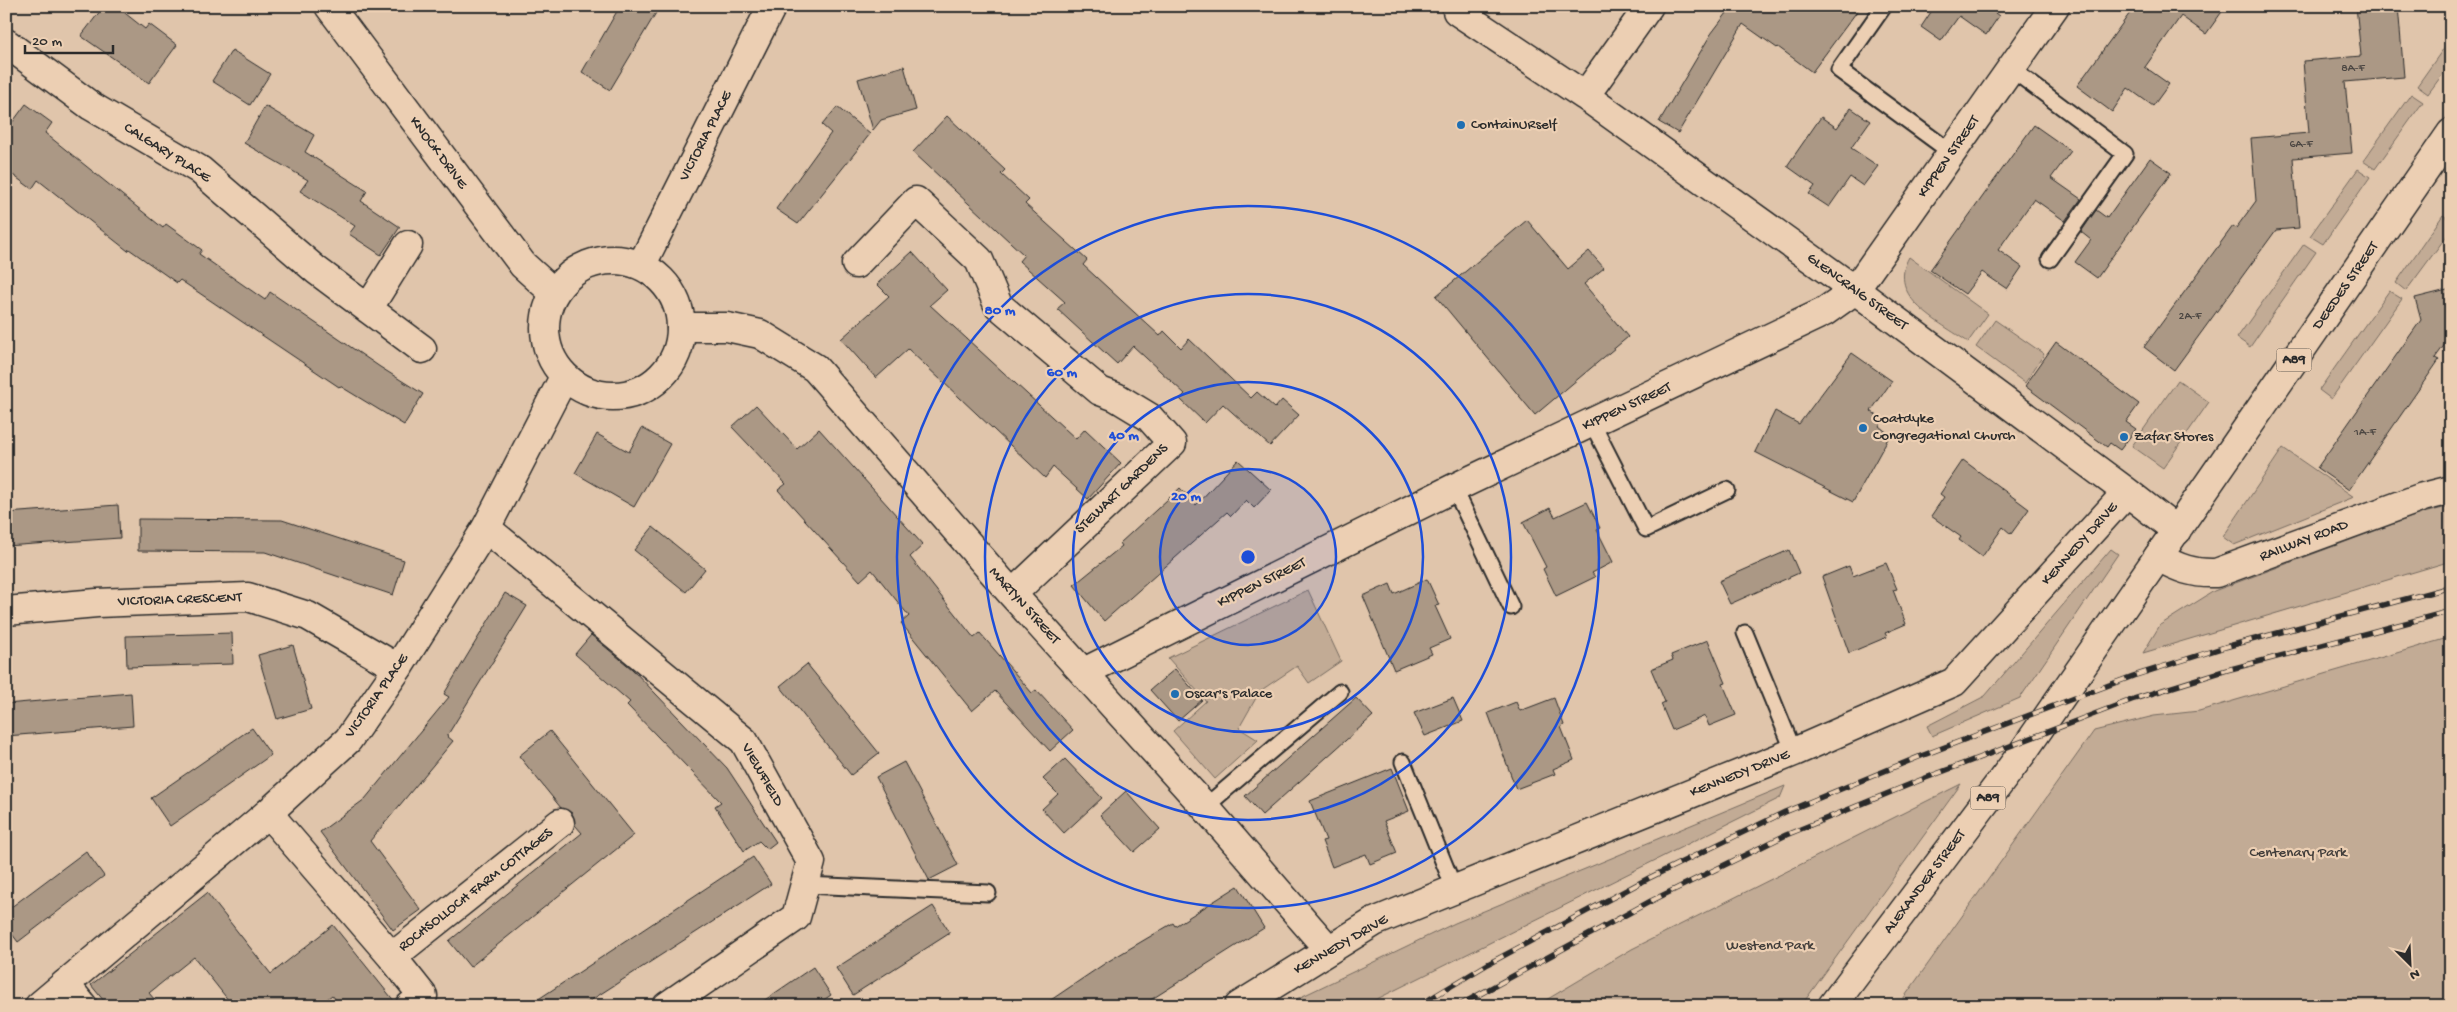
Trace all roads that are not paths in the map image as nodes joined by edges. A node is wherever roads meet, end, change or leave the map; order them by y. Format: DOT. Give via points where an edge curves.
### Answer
graph roads {
  1 [pos="329,6"];
  2 [pos="772,6"];
  3 [pos="1649,6"];
  4 [pos="1884,6"];
  5 [pos="2055,6"];
  6 [pos="1457,11"];
  7 [pos="6,43"];
  8 [pos="2010,68"];
  9 [pos="1585,96"];
  10 [pos="2451,133"];
  11 [pos="1952,153"];
  12 [pos="408,244"];
  13 [pos="2050,260"];
  14 [pos="856,264"];
  15 [pos="641,266"];
  16 [pos="1855,290"];
  17 [pos="554,293"];
  18 [pos="368,309"];
  19 [pos="681,327"];
  20 [pos="422,349"];
  21 [pos="564,377"];
  22 [pos="1592,423"];
  23 [pos="1454,488"];
  24 [pos="1727,490"];
  25 [pos="2451,490"];
  26 [pos="2127,492"];
  27 [pos="486,528"];
  28 [pos="2176,530"];
  29 [pos="2158,557"];
  30 [pos="2138,586"];
  31 [pos="1012,594"];
  32 [pos="1511,607"];
  33 [pos="6,611"];
  34 [pos="1745,633"];
  35 [pos="398,668"];
  36 [pos="1084,672"];
  37 [pos="1340,692"];
  38 [pos="1794,752"];
  39 [pos="1403,762"];
  40 [pos="1206,807"];
  41 [pos="268,813"];
  42 [pos="560,823"];
  43 [pos="805,885"];
  44 [pos="1454,888"];
  45 [pos="988,893"];
  46 [pos="1329,950"];
  47 [pos="392,957"];
  48 [pos="65,984"];
  49 [pos="39,1006"];
  50 [pos="83,1006"];
  51 [pos="410,1006"];
  52 [pos="667,1006"];
  53 [pos="1240,1006"];
  54 [pos="1832,1006"];
  1 -- 17 [label="street, KNOCK DRIVE" via="523,265"];
  2 -- 15 [label="street, VICTORIA PLACE"];
  3 -- 9 [label="street"];
  4 -- 11 [label="lane" via="1839,70"];
  5 -- 8 [label="street, KIPPEN STREET"];
  6 -- 9 [label="street, GLENCRAIG STREET"];
  7 -- 18 [label="street, CALGARY PLACE" via="91,106 200,170 316,270"];
  8 -- 11 [label="street, KIPPEN STREET"];
  8 -- 13 [label="lane" via="2124,154"];
  9 -- 16 [label="street, GLENCRAIG STREET"];
  10 -- 28 [label="street, DEEDES STREET / A89"];
  11 -- 16 [label="street, KIPPEN STREET"];
  12 -- 18 [label="street"];
  14 -- 31 [label="street, STEWART GARDENS" via="916,201 979,260 998,306 1100,391 1149,417 1172,443"];
  15 -- 17 [label="street" via="612,260 583,266 566,278"];
  15 -- 19 [label="street" via="657,276 670,291 678,308"];
  16 -- 22 [label="street, KIPPEN STREET" via="1824,312"];
  16 -- 26 [label="street, GLENCRAIG STREET"];
  17 -- 21 [label="street" via="545,314 544,337 551,359"];
  18 -- 20 [label="street, CALGARY PLACE"];
  19 -- 21 [label="street" via="678,350 667,370 643,389 628,395 605,396 583,390"];
  19 -- 31 [label="street, MARTYN STREET" via="727,327 760,334 815,368"];
  21 -- 27 [label="street, VICTORIA PLACE"];
  22 -- 23 [label="street, KIPPEN STREET"];
  22 -- 24 [label="lane" via="1646,529"];
  23 -- 32 [label="lane"];
  23 -- 36 [label="street, KIPPEN STREET"];
  25 -- 29 [label="street, RAILWAY ROAD" via="2423,497 2216,573 2183,570"];
  26 -- 28 [label="street, KENNEDY DRIVE"];
  26 -- 38 [label="street, KENNEDY DRIVE" via="1954,682"];
  27 -- 35 [label="street, VICTORIA PLACE"];
  27 -- 43 [label="street, VIEWFIELD" via="744,741 811,862"];
  28 -- 29 [label="street, DEEDES STREET / A89"];
  29 -- 30 [label="street, DEEDES STREET / A89"];
  30 -- 54 [label="street, ALEXANDER STREET / A89" via="2023,752"];
  31 -- 36 [label="street, MARTYN STREET"];
  33 -- 35 [label="street, VICTORIA CRESCENT" via="97,603 248,597 308,616"];
  34 -- 38 [label="lane"];
  35 -- 41 [label="street, VICTORIA PLACE" via="348,740"];
  36 -- 40 [label="street, MARTYN STREET"];
  37 -- 40 [label="lane"];
  38 -- 44 [label="street, KENNEDY DRIVE"];
  39 -- 44 [label="lane"];
  40 -- 46 [label="street, MARTYN STREET"];
  41 -- 47 [label="street, ROCHSOLLOCH FARM COTTAGES"];
  41 -- 48 [label="street, VICTORIA PLACE"];
  42 -- 47 [label="street, ROCHSOLLOCH FARM COTTAGES"];
  43 -- 45 [label="lane"];
  43 -- 52 [label="street, VIEWFIELD" via="796,917"];
  44 -- 46 [label="street, KENNEDY DRIVE" via="1374,922"];
  46 -- 53 [label="street, KENNEDY DRIVE"];
  47 -- 51 [label="street, ROCHSOLLOCH FARM COTTAGES" via="423,996"];
  48 -- 49 [label="street, VICTORIA PLACE"];
  48 -- 50 [label="street"];
}
